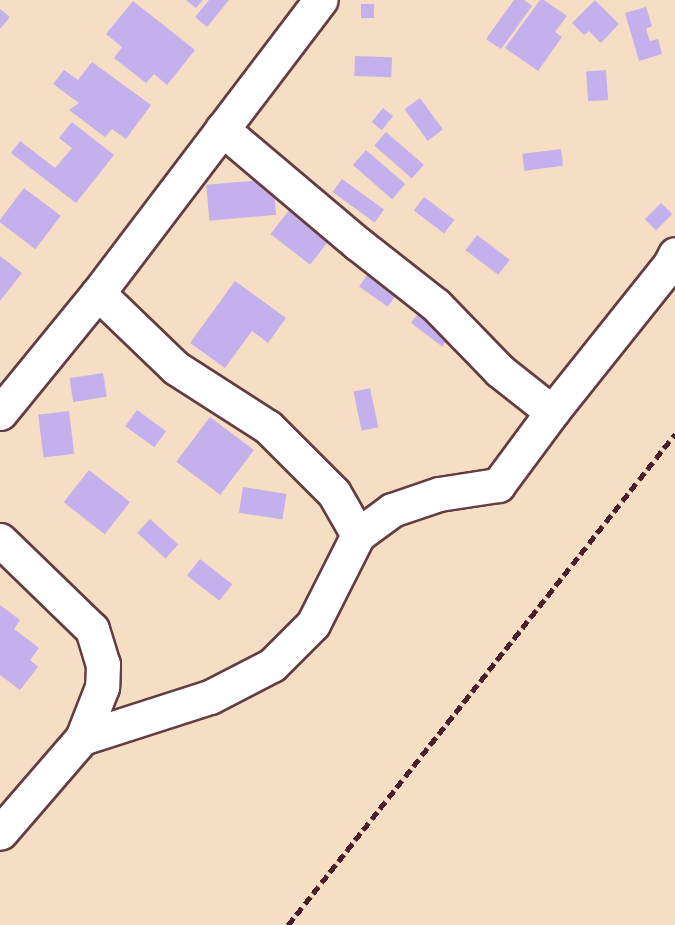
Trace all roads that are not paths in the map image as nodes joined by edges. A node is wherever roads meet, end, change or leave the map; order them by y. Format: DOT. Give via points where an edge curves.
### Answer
graph roads {
  1 [pos="320,0"];
  2 [pos="222,129"];
  3 [pos="675,254"];
  4 [pos="98,293"];
  5 [pos="552,412"];
  6 [pos="0,413"];
  7 [pos="358,535"];
  8 [pos="0,540"];
  9 [pos="82,738"];
  10 [pos="0,833"];
  1 -- 2 [label="street"];
  2 -- 4 [label="street"];
  2 -- 5 [label="street" via="436,305 500,371"];
  3 -- 5 [label="street"];
  4 -- 6 [label="street"];
  4 -- 7 [label="street" via="176,368 268,427 334,492"];
  5 -- 7 [label="street" via="498,485 439,494 392,510"];
  7 -- 9 [label="street" via="313,624 272,665 210,697"];
  8 -- 9 [label="street" via="92,629 104,664 102,687"];
  9 -- 10 [label="street"];
}
